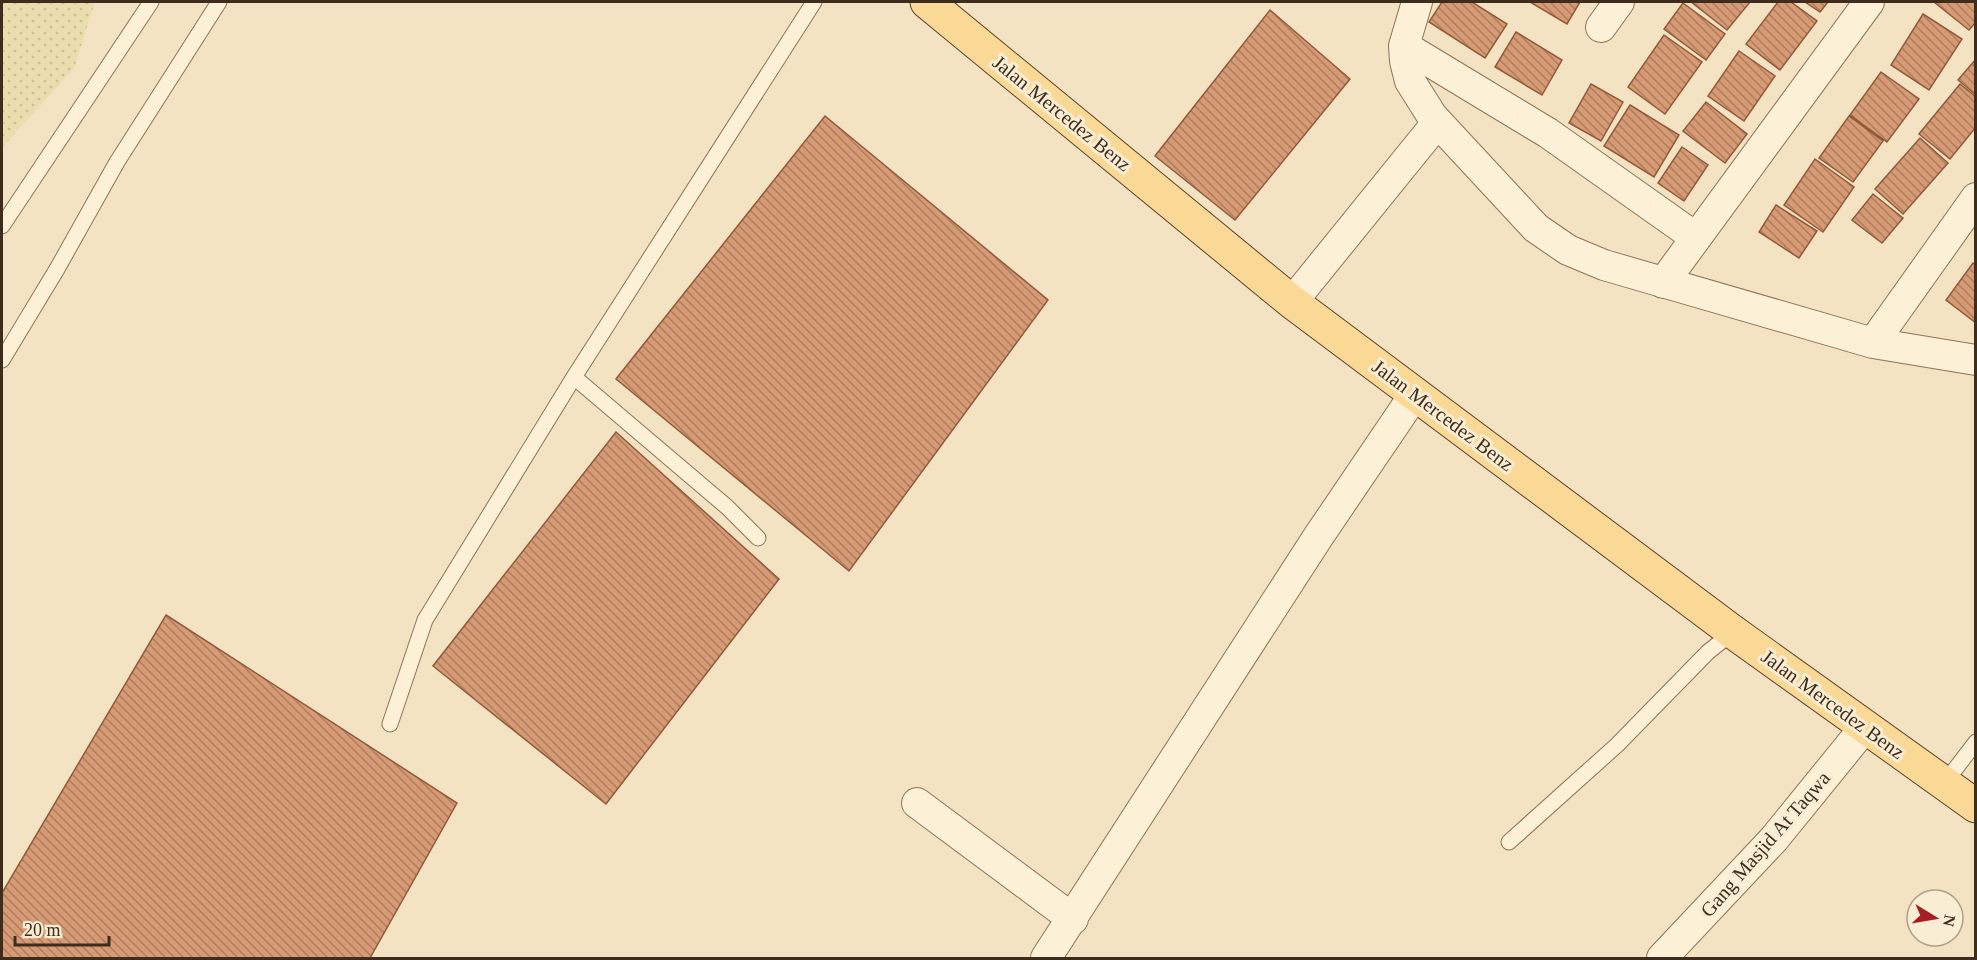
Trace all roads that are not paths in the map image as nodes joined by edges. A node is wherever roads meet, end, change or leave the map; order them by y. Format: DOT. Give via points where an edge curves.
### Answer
graph roads {
  1 [pos="151,2"];
  2 [pos="219,2"];
  3 [pos="814,2"];
  4 [pos="927,2"];
  5 [pos="1417,2"];
  6 [pos="1619,2"];
  7 [pos="1869,2"];
  8 [pos="1601,27"];
  9 [pos="1404,46"];
  10 [pos="1437,123"];
  11 [pos="1976,198"];
  12 [pos="2,226"];
  13 [pos="1695,237"];
  14 [pos="1663,283"];
  15 [pos="1292,302"];
  16 [pos="1873,343"];
  17 [pos="2,360"];
  18 [pos="1976,360"];
  19 [pos="574,377"];
  20 [pos="1415,394"];
  21 [pos="758,538"];
  22 [pos="1733,632"];
  23 [pos="390,724"];
  24 [pos="1865,727"];
  25 [pos="1976,742"];
  26 [pos="1943,785"];
  27 [pos="917,803"];
  28 [pos="1974,804"];
  29 [pos="1509,842"];
  30 [pos="1073,919"];
  31 [pos="1046,958"];
  32 [pos="1662,958"];
  1 -- 12 [label="lane"];
  2 -- 17 [label="lane" via="117,162"];
  3 -- 19 [label="lane"];
  4 -- 15 [label="main road, Jalan Mercedez Benz"];
  5 -- 9 [label="street"];
  6 -- 8 [label="street"];
  7 -- 13 [label="street"];
  9 -- 10 [label="street" via="1410,81"];
  9 -- 13 [label="street" via="1548,133"];
  10 -- 14 [label="street" via="1536,228 1568,250"];
  10 -- 15 [label="street"];
  11 -- 16 [label="street"];
  13 -- 14 [label="street"];
  14 -- 16 [label="street"];
  15 -- 20 [label="main road, Jalan Mercedez Benz"];
  16 -- 18 [label="street"];
  19 -- 21 [label="lane"];
  19 -- 23 [label="lane" via="425,620"];
  20 -- 22 [label="main road, Jalan Mercedez Benz"];
  20 -- 30 [label="street" via="1318,537"];
  22 -- 24 [label="main road, Jalan Mercedez Benz"];
  22 -- 29 [label="lane" via="1708,652 1617,745"];
  24 -- 26 [label="main road, Jalan Mercedez Benz"];
  24 -- 32 [label="street, Gang Masjid At Taqwa" via="1774,839"];
  25 -- 26 [label="lane"];
  26 -- 28 [label="main road, Jalan Mercedez Benz"];
  27 -- 30 [label="street"];
  30 -- 31 [label="street"];
}
